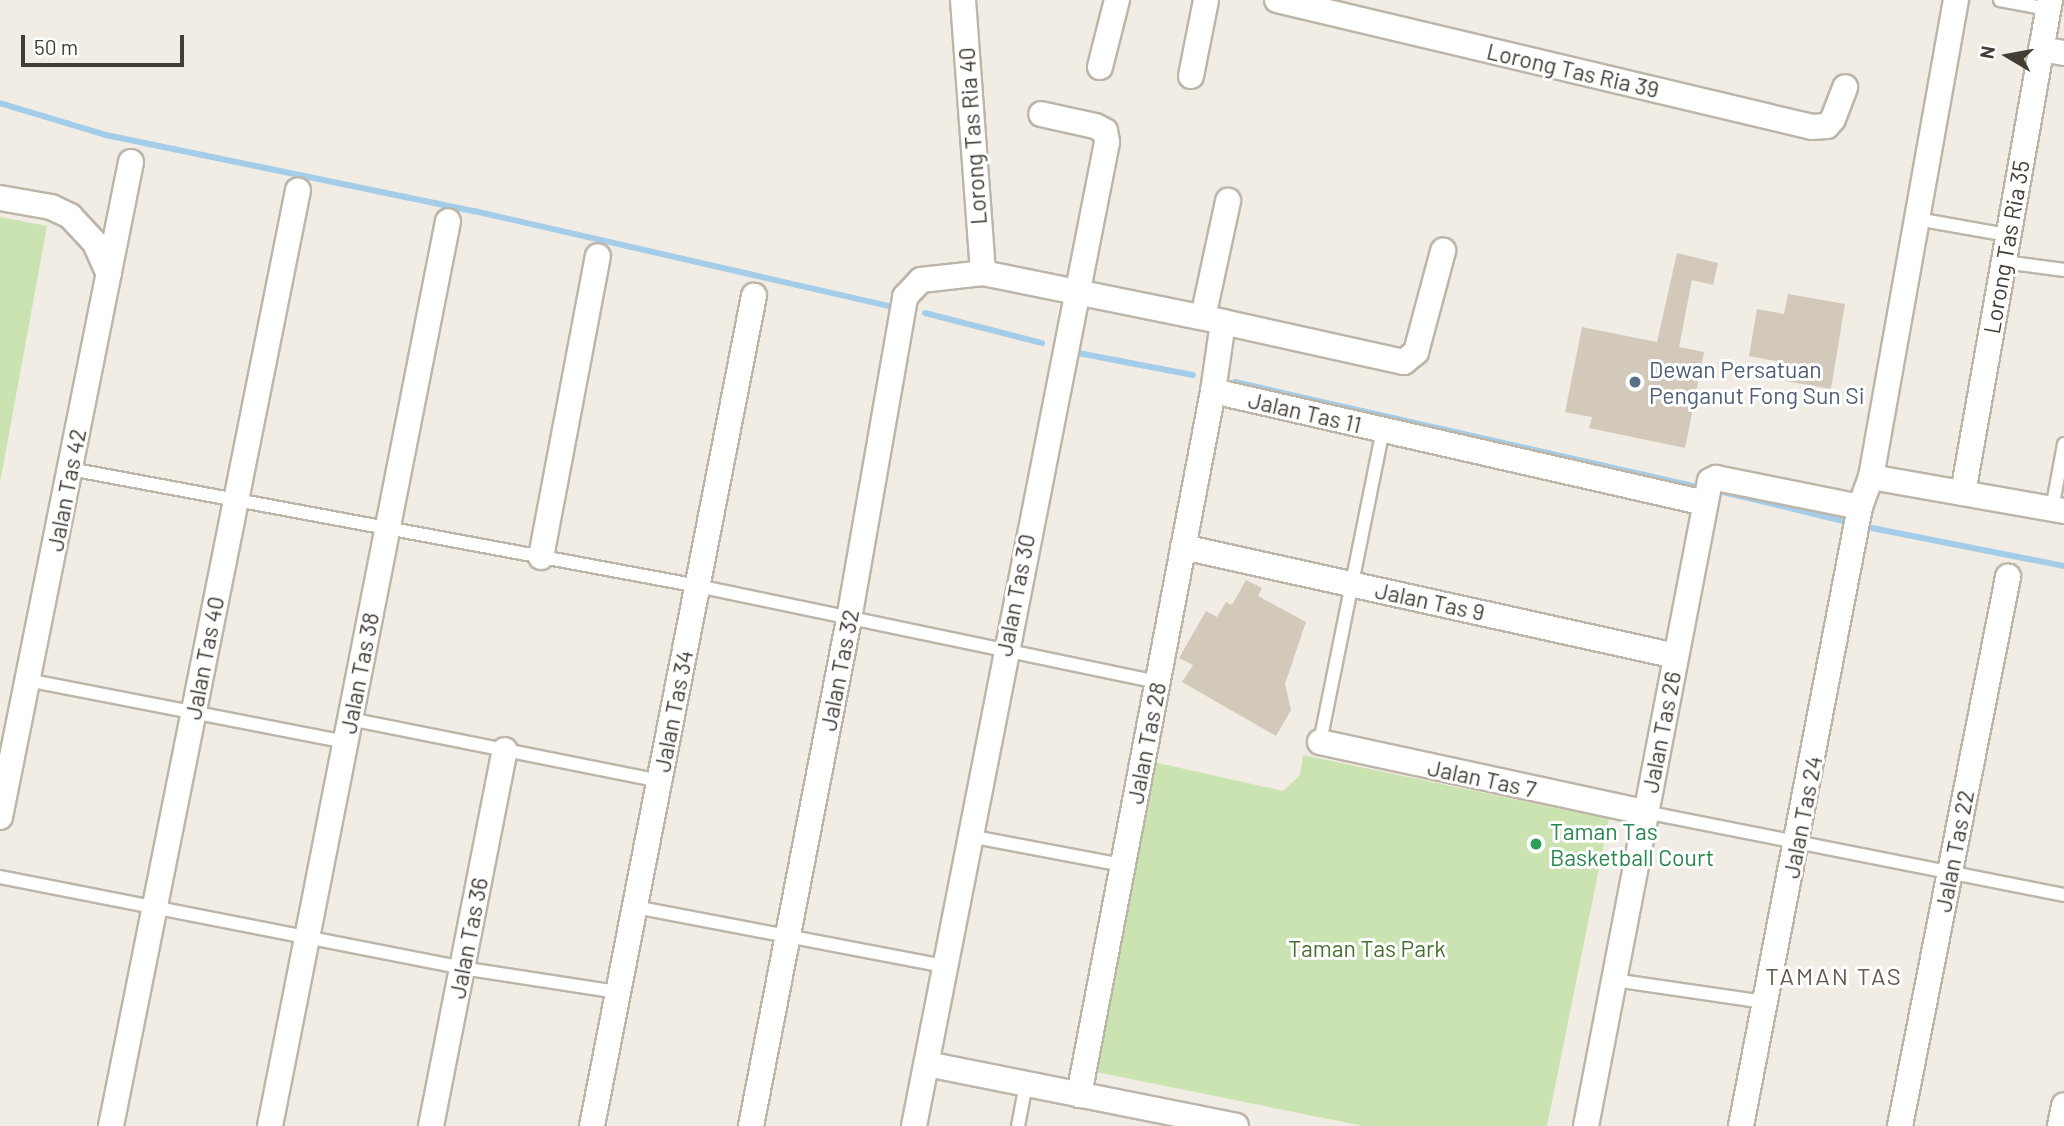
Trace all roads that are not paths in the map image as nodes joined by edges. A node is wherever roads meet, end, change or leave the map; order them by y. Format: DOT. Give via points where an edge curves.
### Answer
graph roads {
  1 [pos="963,0"];
  2 [pos="1117,0"];
  3 [pos="1206,0"];
  4 [pos="1277,0"];
  5 [pos="1956,0"];
  6 [pos="2000,0"];
  7 [pos="2049,4"];
  8 [pos="2052,51"];
  9 [pos="1100,67"];
  10 [pos="1191,76"];
  11 [pos="1845,87"];
  12 [pos="1041,114"];
  13 [pos="131,162"];
  14 [pos="298,190"];
  15 [pos="0,198"];
  16 [pos="1228,201"];
  17 [pos="1917,219"];
  18 [pos="448,221"];
  19 [pos="2007,235"];
  20 [pos="1444,251"];
  21 [pos="598,256"];
  22 [pos="2004,262"];
  23 [pos="2064,270"];
  24 [pos="983,273"];
  25 [pos="109,274"];
  26 [pos="1075,291"];
  27 [pos="754,296"];
  28 [pos="1213,319"];
  29 [pos="1213,391"];
  30 [pos="1383,430"];
  31 [pos="2064,444"];
  32 [pos="70,469"];
  33 [pos="1871,477"];
  34 [pos="1963,493"];
  35 [pos="235,500"];
  36 [pos="1705,503"];
  37 [pos="1860,507"];
  38 [pos="2058,510"];
  39 [pos="388,527"];
  40 [pos="1183,547"];
  41 [pos="541,557"];
  42 [pos="2008,577"];
  43 [pos="1352,584"];
  44 [pos="698,586"];
  45 [pos="849,620"];
  46 [pos="1004,650"];
  47 [pos="1676,656"];
  48 [pos="27,680"];
  49 [pos="1157,682"];
  50 [pos="194,712"];
  51 [pos="348,730"];
  52 [pos="1320,742"];
  53 [pos="505,750"];
  54 [pos="659,781"];
  55 [pos="1645,812"];
  56 [pos="0,817"];
  57 [pos="969,836"];
  58 [pos="1798,842"];
  59 [pos="1122,865"];
  60 [pos="1950,873"];
  61 [pos="0,877"];
  62 [pos="2064,895"];
  63 [pos="155,907"];
  64 [pos="635,907"];
  65 [pos="788,934"];
  66 [pos="307,937"];
  67 [pos="945,966"];
  68 [pos="462,968"];
  69 [pos="1614,980"];
  70 [pos="617,992"];
  71 [pos="1765,1002"];
  72 [pos="927,1064"];
  73 [pos="1026,1084"];
  74 [pos="1079,1095"];
  75 [pos="2064,1105"];
  76 [pos="111,1126"];
  77 [pos="270,1126"];
  78 [pos="431,1126"];
  79 [pos="592,1126"];
  80 [pos="751,1126"];
  81 [pos="914,1126"];
  82 [pos="1018,1126"];
  83 [pos="1236,1126"];
  84 [pos="1587,1126"];
  85 [pos="1741,1126"];
  86 [pos="1900,1126"];
  87 [pos="2060,1126"];
  1 -- 24 [label="street, Lorong Tas Ria 40"];
  2 -- 9 [label="street"];
  3 -- 10 [label="street"];
  4 -- 11 [label="street, Lorong Tas Ria 39" via="1812,127 1827,126 1833,119"];
  5 -- 17 [label="street, Jalan Tas 24"];
  6 -- 7 [label="lane"];
  7 -- 8 [label="street, Lorong Tas Ria 35"];
  8 -- 19 [label="street, Lorong Tas Ria 35"];
  12 -- 26 [label="street, Jalan Tas 30" via="1105,131"];
  13 -- 25 [label="street, Jalan Tas 42"];
  14 -- 35 [label="street, Jalan Tas 40"];
  15 -- 25 [label="street" via="70,216 96,243"];
  16 -- 28 [label="street"];
  17 -- 19 [label="lane"];
  17 -- 33 [label="street, Jalan Tas 24"];
  18 -- 39 [label="street, Jalan Tas 38"];
  19 -- 22 [label="street, Lorong Tas Ria 35"];
  20 -- 28 [label="street" via="1416,352 1404,362"];
  21 -- 41 [label="street"];
  22 -- 23 [label="lane"];
  22 -- 34 [label="street, Lorong Tas Ria 35"];
  24 -- 26 [label="street"];
  24 -- 45 [label="street, Jalan Tas 32" via="920,280 905,297"];
  25 -- 32 [label="street, Jalan Tas 42"];
  26 -- 28 [label="street"];
  26 -- 46 [label="street, Jalan Tas 30"];
  27 -- 44 [label="street, Jalan Tas 34"];
  28 -- 29 [label="street"];
  29 -- 30 [label="street, Jalan Tas 11"];
  29 -- 40 [label="street, Jalan Tas 28"];
  30 -- 36 [label="street, Jalan Tas 11"];
  30 -- 43 [label="lane"];
  31 -- 38 [label="lane"];
  32 -- 35 [label="lane"];
  32 -- 48 [label="street, Jalan Tas 42"];
  33 -- 34 [label="street"];
  33 -- 37 [label="street, Jalan Tas 24"];
  34 -- 38 [label="street"];
  35 -- 39 [label="lane"];
  35 -- 50 [label="street, Jalan Tas 40"];
  36 -- 37 [label="street" via="1710,481 1716,478"];
  36 -- 47 [label="street, Jalan Tas 26"];
  37 -- 58 [label="street, Jalan Tas 24"];
  39 -- 41 [label="lane"];
  39 -- 51 [label="street, Jalan Tas 38"];
  40 -- 43 [label="street, Jalan Tas 9"];
  40 -- 49 [label="street, Jalan Tas 28"];
  41 -- 44 [label="lane"];
  42 -- 60 [label="street, Jalan Tas 22"];
  43 -- 47 [label="street, Jalan Tas 9"];
  43 -- 52 [label="lane"];
  44 -- 45 [label="lane"];
  44 -- 54 [label="street, Jalan Tas 34"];
  45 -- 46 [label="lane"];
  45 -- 65 [label="street, Jalan Tas 32"];
  46 -- 49 [label="lane"];
  46 -- 57 [label="street, Jalan Tas 30"];
  47 -- 55 [label="street, Jalan Tas 26"];
  48 -- 50 [label="lane"];
  48 -- 56 [label="street, Jalan Tas 42"];
  49 -- 59 [label="street, Jalan Tas 28"];
  50 -- 51 [label="lane"];
  50 -- 63 [label="street, Jalan Tas 40"];
  51 -- 53 [label="lane"];
  51 -- 66 [label="street, Jalan Tas 38"];
  52 -- 55 [label="street, Jalan Tas 7"];
  53 -- 54 [label="lane"];
  53 -- 68 [label="street, Jalan Tas 36"];
  54 -- 64 [label="street, Jalan Tas 34"];
  55 -- 58 [label="lane"];
  55 -- 69 [label="street, Jalan Tas 26"];
  57 -- 59 [label="lane"];
  57 -- 67 [label="street, Jalan Tas 30"];
  58 -- 60 [label="lane"];
  58 -- 71 [label="street, Jalan Tas 24"];
  59 -- 74 [label="street, Jalan Tas 28"];
  60 -- 62 [label="lane"];
  60 -- 86 [label="street, Jalan Tas 22"];
  61 -- 63 [label="lane"];
  63 -- 66 [label="lane"];
  63 -- 76 [label="street, Jalan Tas 40"];
  64 -- 65 [label="lane"];
  64 -- 70 [label="street, Jalan Tas 34"];
  65 -- 67 [label="lane"];
  65 -- 80 [label="street, Jalan Tas 32"];
  66 -- 68 [label="lane"];
  66 -- 77 [label="street, Jalan Tas 38"];
  67 -- 72 [label="street, Jalan Tas 30"];
  68 -- 70 [label="lane"];
  68 -- 78 [label="street, Jalan Tas 36"];
  69 -- 71 [label="lane"];
  69 -- 84 [label="street, Jalan Tas 26"];
  70 -- 79 [label="street, Jalan Tas 34"];
  71 -- 85 [label="street, Jalan Tas 24"];
  72 -- 73 [label="street"];
  72 -- 81 [label="street, Jalan Tas 30"];
  73 -- 74 [label="street"];
  73 -- 82 [label="lane"];
  74 -- 83 [label="street"];
  75 -- 87 [label="street"];
}
